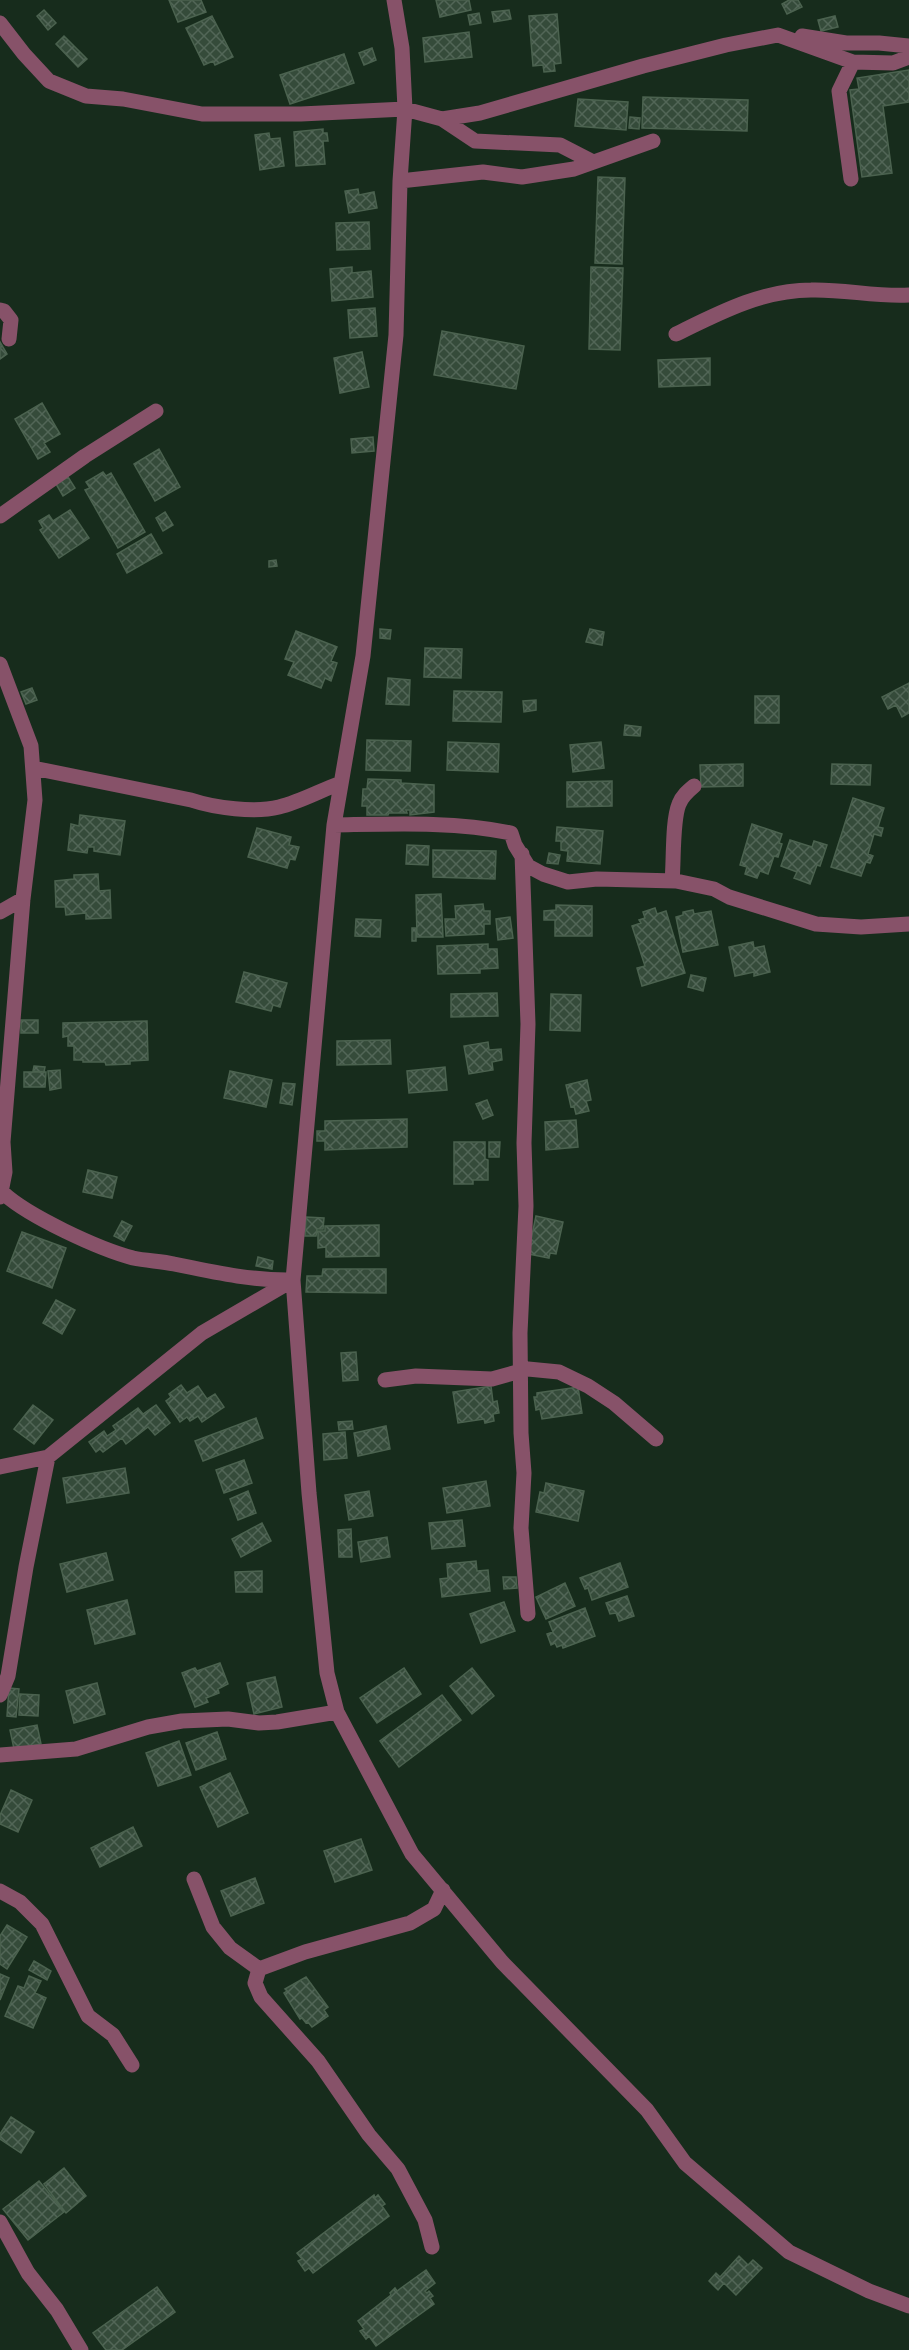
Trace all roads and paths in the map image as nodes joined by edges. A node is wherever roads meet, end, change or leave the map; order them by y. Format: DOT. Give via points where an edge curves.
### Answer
graph roads {
  1 [pos="394,0"];
  2 [pos="0,23"];
  3 [pos="778,35"];
  4 [pos="909,46"];
  5 [pos="909,57"];
  6 [pos="853,62"];
  7 [pos="405,109"];
  8 [pos="442,119"];
  9 [pos="653,141"];
  10 [pos="593,162"];
  11 [pos="851,179"];
  12 [pos="400,181"];
  13 [pos="909,295"];
  14 [pos="0,310"];
  15 [pos="676,334"];
  16 [pos="9,339"];
  17 [pos="156,411"];
  18 [pos="0,516"];
  19 [pos="0,664"];
  20 [pos="33,768"];
  21 [pos="341,783"];
  22 [pos="694,786"];
  23 [pos="334,825"];
  24 [pos="522,854"];
  25 [pos="672,881"];
  26 [pos="23,899"];
  27 [pos="0,912"];
  28 [pos="909,924"];
  29 [pos="1,1195"];
  30 [pos="293,1280"];
  31 [pos="520,1372"];
  32 [pos="385,1380"];
  33 [pos="656,1438"];
  34 [pos="48,1457"];
  35 [pos="0,1467"];
  36 [pos="528,1614"];
  37 [pos="0,1695"];
  38 [pos="337,1712"];
  39 [pos="0,1755"];
  40 [pos="194,1879"];
  41 [pos="443,1890"];
  42 [pos="0,1891"];
  43 [pos="259,1969"];
  44 [pos="132,2066"];
  45 [pos="0,2222"];
  46 [pos="432,2247"];
  47 [pos="909,2306"];
  48 [pos="81,2350"];
  1 -- 7 [label="street" via="402,48"];
  2 -- 7 [label="street" via="49,81 86,96 202,114"];
  3 -- 4 [label="street"];
  3 -- 6 [label="street"];
  3 -- 8 [label="street" via="643,66 480,114"];
  5 -- 6 [label="street" via="893,63"];
  6 -- 11 [label="street" via="839,91"];
  7 -- 8 [label="street"];
  7 -- 12 [label="street"];
  8 -- 10 [label="street" via="476,141 560,145"];
  9 -- 10 [label="street"];
  10 -- 12 [label="street" via="522,177 483,172"];
  12 -- 21 [label="street" via="396,335 363,656"];
  13 -- 15 [label="street" via="811,290 759,296"];
  14 -- 16 [label="street" via="10,320"];
  17 -- 18 [label="street"];
  19 -- 20 [label="street" via="31,746"];
  20 -- 21 [label="street" via="209,806 266,810"];
  20 -- 26 [label="street" via="35,800"];
  21 -- 23 [label="street"];
  22 -- 25 [label="street" via="679,804 676,816"];
  23 -- 24 [label="street" via="416,824 495,830 511,833"];
  23 -- 30 [label="street"];
  24 -- 25 [label="street" via="528,866 568,882"];
  24 -- 31 [label="street" via="528,1024"];
  25 -- 28 [label="street" via="714,889 816,924"];
  26 -- 27 [label="street"];
  26 -- 29 [label="street"];
  29 -- 30 [label="street" via="73,1235 134,1258 224,1275"];
  30 -- 34 [label="street" via="202,1334"];
  30 -- 38 [label="street" via="322,1638"];
  31 -- 32 [label="street" via="492,1379 416,1376"];
  31 -- 33 [label="street" via="559,1372 588,1386"];
  31 -- 36 [label="street" via="524,1473 521,1528"];
  34 -- 35 [label="street"];
  34 -- 37 [label="street" via="8,1676"];
  38 -- 39 [label="street" via="277,1722 182,1721 76,1749"];
  38 -- 41 [label="street" via="412,1854"];
  40 -- 43 [label="street" via="213,1927 230,1948"];
  41 -- 43 [label="street" via="434,1908 410,1923"];
  41 -- 47 [label="street" via="502,1962 646,2110 685,2163 732,2205 789,2252"];
  42 -- 44 [label="street" via="20,1902 42,1924 88,2016 113,2035"];
  43 -- 46 [label="street" via="255,1983 261,1997 318,2061 398,2169 424,2220"];
  45 -- 48 [label="street" via="28,2273"];
}
